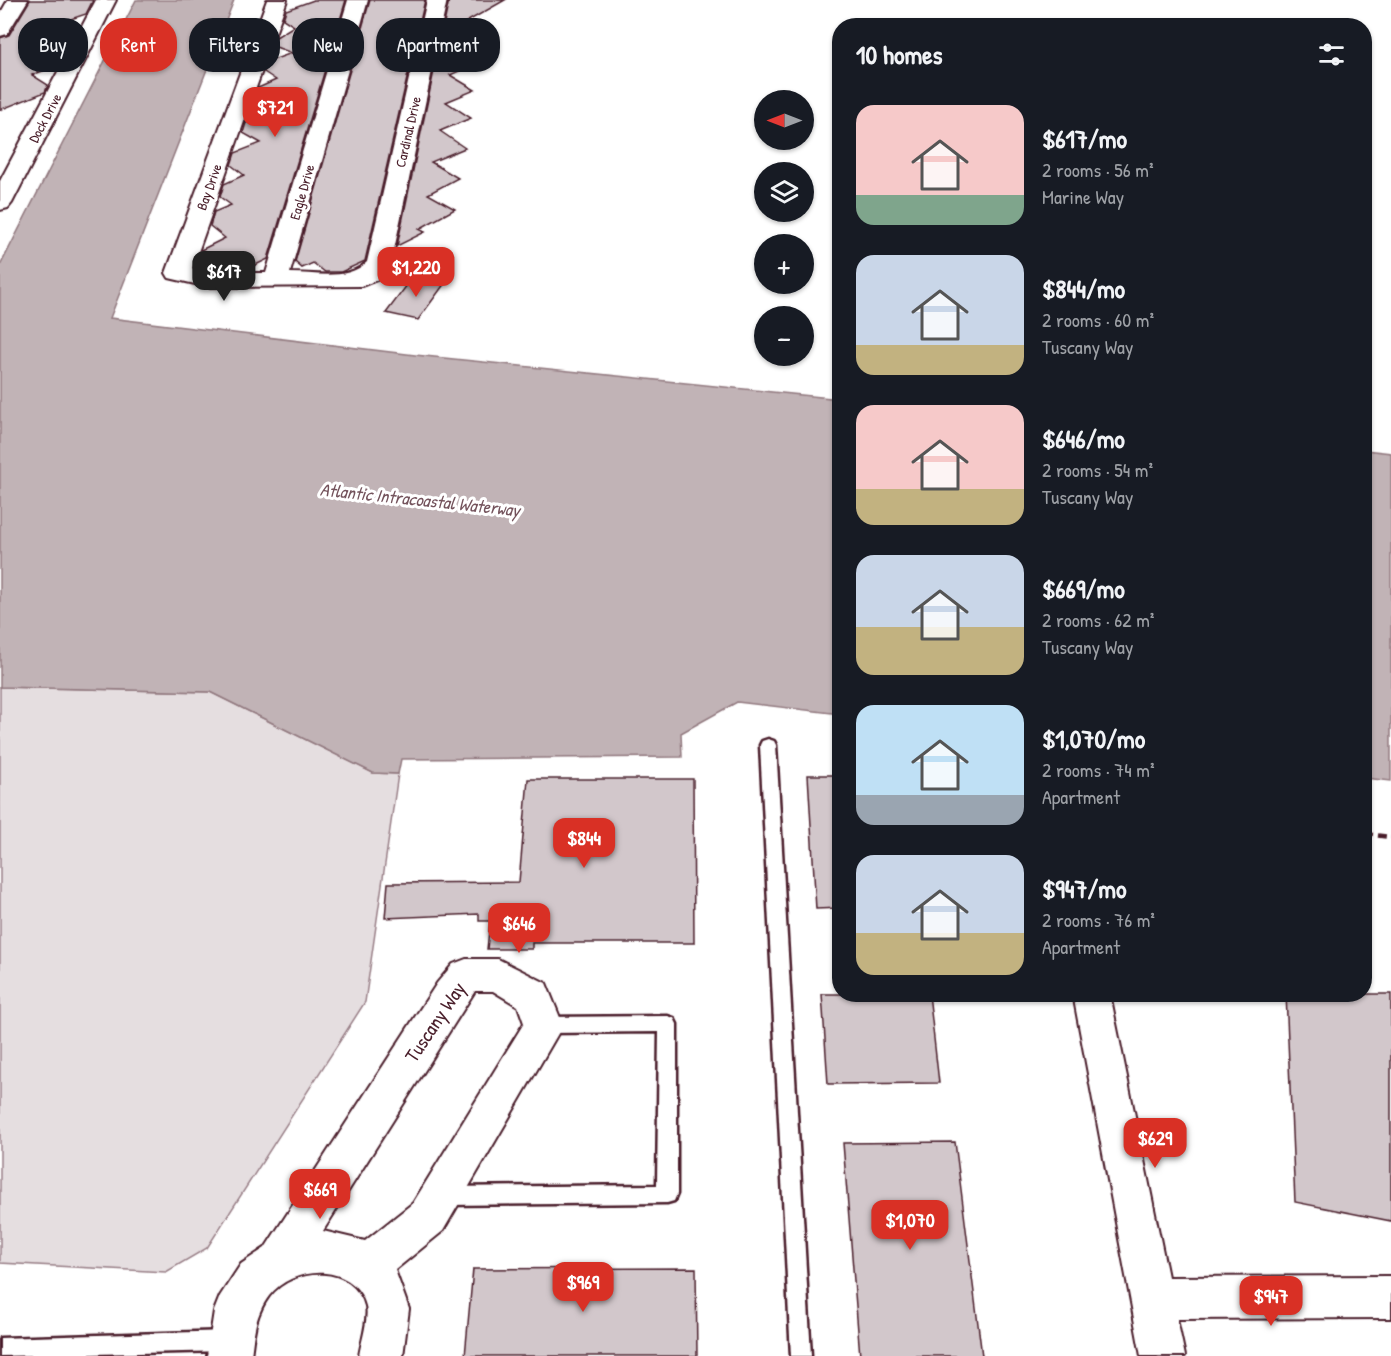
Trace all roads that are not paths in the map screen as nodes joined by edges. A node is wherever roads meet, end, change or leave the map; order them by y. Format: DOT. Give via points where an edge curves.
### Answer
graph roads {
  1 [pos="18,0"];
  2 [pos="106,0"];
  3 [pos="277,0"];
  4 [pos="358,0"];
  5 [pos="437,0"];
  6 [pos="0,30"];
  7 [pos="0,203"];
  8 [pos="276,281"];
  9 [pos="768,745"];
  10 [pos="1093,1002"];
  11 [pos="544,1025"];
  12 [pos="441,1196"];
  13 [pos="281,1260"];
  14 [pos="367,1266"];
  15 [pos="1391,1297"];
  16 [pos="1151,1298"];
  17 [pos="0,1348"];
  18 [pos="228,1348"];
  19 [pos="381,1356"];
  20 [pos="801,1356"];
  21 [pos="1163,1356"];
  1 -- 6 [label="street"];
  2 -- 7 [label="street, Dock Drive"];
  3 -- 8 [label="street, Bay Drive" via="178,273 208,280"];
  4 -- 8 [label="street, Eagle Drive"];
  5 -- 8 [label="street, Cardinal Drive" via="379,264 368,275 353,281"];
  9 -- 20 [label="lane"];
  10 -- 16 [label="street"];
  11 -- 12 [label="street"];
  11 -- 12 [label="lane" via="668,1024 667,1194"];
  11 -- 13 [label="street, Tuscany Way" via="533,995 498,975 466,975"];
  12 -- 14 [label="street" via="428,1217"];
  13 -- 14 [label="street, Tuscany Way" via="304,1251 327,1249 349,1254"];
  13 -- 18 [label="street, Tuscany Way" via="244,1293 232,1316"];
  14 -- 19 [label="street, Tuscany Way" via="381,1284 389,1306 389,1332"];
  15 -- 16 [label="street"];
  16 -- 21 [label="street"];
  17 -- 18 [label="lane, Tuscany Way"];
}
